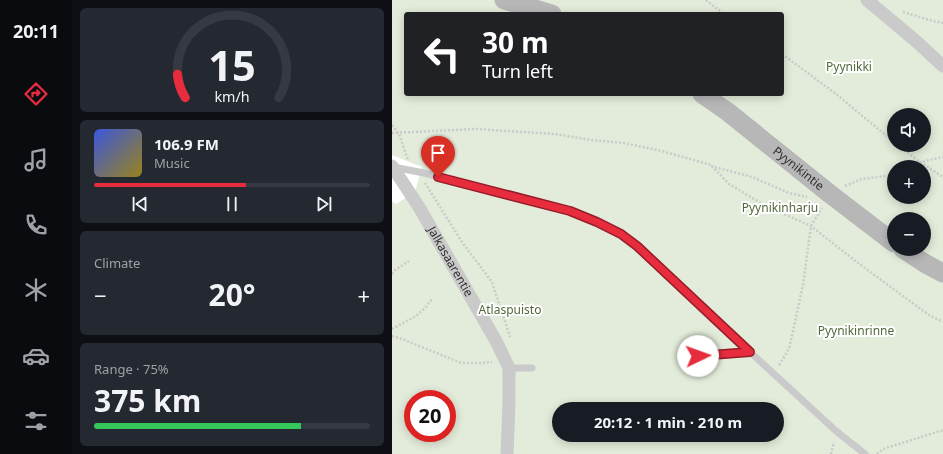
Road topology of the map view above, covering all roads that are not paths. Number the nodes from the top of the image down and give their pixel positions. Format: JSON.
{"nodes":[{"id":1,"x":504,"y":0,"type":"edge"},
{"id":2,"x":867,"y":0,"type":"edge"},
{"id":3,"x":545,"y":12,"type":"edge"},
{"id":4,"x":943,"y":66,"type":"edge"},
{"id":5,"x":705,"y":96,"type":"edge"},
{"id":6,"x":392,"y":166,"type":"edge"},
{"id":7,"x":887,"y":238,"type":"edge"},
{"id":8,"x":914,"y":256,"type":"edge"},
{"id":9,"x":943,"y":273,"type":"edge"},
{"id":10,"x":750,"y":352,"type":"junction"},
{"id":11,"x":698,"y":356,"type":"dead end"},
{"id":12,"x":507,"y":364,"type":"junction"},
{"id":13,"x":532,"y":368,"type":"dead end"},
{"id":14,"x":507,"y":454,"type":"edge"},
{"id":15,"x":865,"y":454,"type":"edge"}],
"edges":[{"from":1,"to":3,"type":"street"},
{"from":2,"to":4,"type":"street"},
{"from":5,"to":7,"type":"street","name":"Pyynikintie"},
{"from":6,"to":10,"type":"lane"},
{"from":6,"to":12,"type":"street","name":"Jalkasaarentie"},
{"from":8,"to":9,"type":"street"},
{"from":10,"to":11,"type":"lane"},
{"from":10,"to":15,"type":"lane"},
{"from":12,"to":13,"type":"lane"},
{"from":12,"to":14,"type":"street","name":"Jalkasaarentie"}]}
